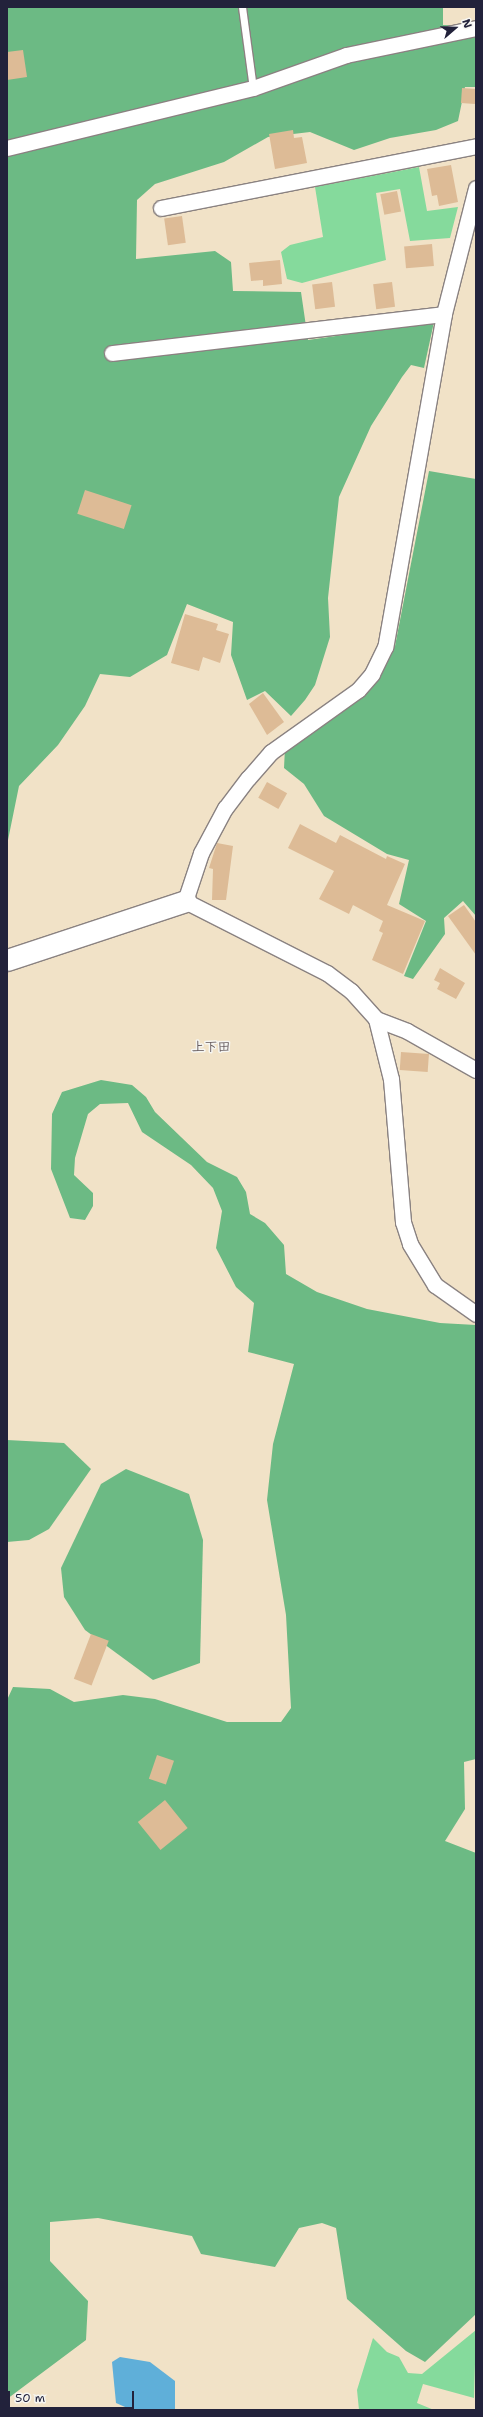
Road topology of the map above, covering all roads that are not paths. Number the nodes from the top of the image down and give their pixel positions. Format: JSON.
{"nodes":[{"id":1,"x":242,"y":7,"type":"edge"},
{"id":2,"x":476,"y":28,"type":"edge"},
{"id":3,"x":253,"y":88,"type":"junction"},
{"id":4,"x":476,"y":146,"type":"edge"},
{"id":5,"x":7,"y":148,"type":"edge"},
{"id":6,"x":476,"y":188,"type":"edge"},
{"id":7,"x":161,"y":208,"type":"dead end"},
{"id":8,"x":444,"y":314,"type":"junction"},
{"id":9,"x":112,"y":353,"type":"dead end"},
{"id":10,"x":185,"y":901,"type":"junction"},
{"id":11,"x":7,"y":960,"type":"edge"},
{"id":12,"x":376,"y":1019,"type":"junction"},
{"id":13,"x":476,"y":1070,"type":"edge"},
{"id":14,"x":476,"y":1314,"type":"edge"}],
"edges":[{"from":1,"to":3,"type":"lane"},
{"from":2,"to":3,"type":"street"},
{"from":3,"to":5,"type":"street"},
{"from":4,"to":7,"type":"street"},
{"from":6,"to":8,"type":"street"},
{"from":8,"to":9,"type":"street"},
{"from":8,"to":10,"type":"street"},
{"from":10,"to":11,"type":"street"},
{"from":10,"to":12,"type":"street"},
{"from":12,"to":13,"type":"street"},
{"from":12,"to":14,"type":"street"}]}
